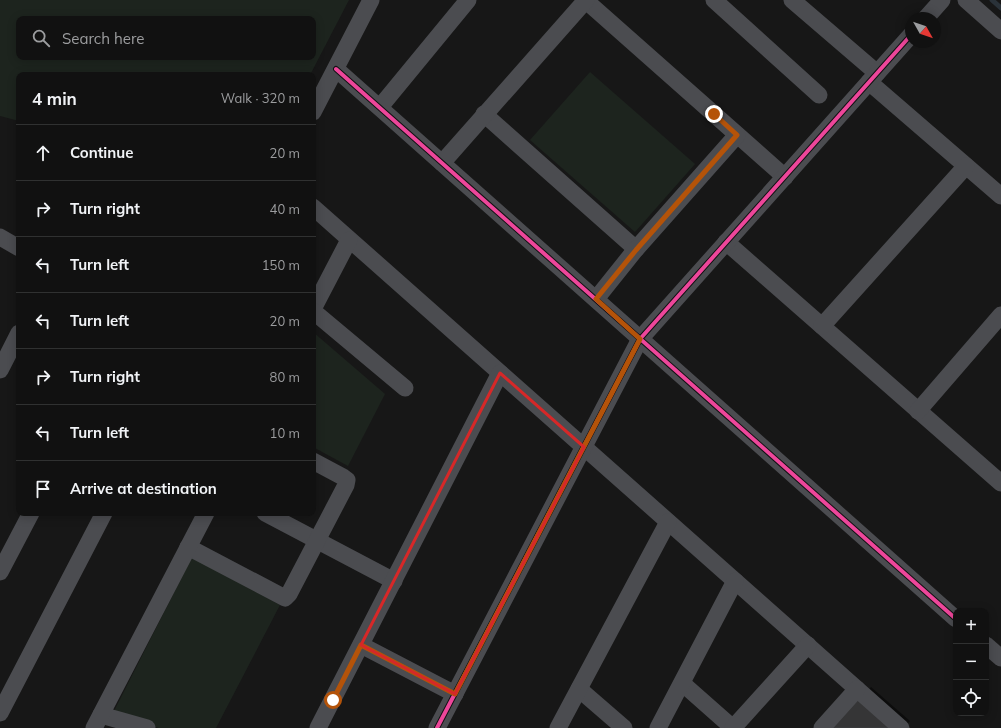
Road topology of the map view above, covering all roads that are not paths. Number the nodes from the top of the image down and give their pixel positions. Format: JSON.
{"nodes":[{"id":1,"x":372,"y":0,"type":"edge"},
{"id":2,"x":468,"y":0,"type":"edge"},
{"id":3,"x":585,"y":0,"type":"edge"},
{"id":4,"x":714,"y":0,"type":"edge"},
{"id":5,"x":792,"y":0,"type":"edge"},
{"id":6,"x":942,"y":0,"type":"edge"},
{"id":7,"x":966,"y":0,"type":"edge"},
{"id":8,"x":931,"y":12,"type":"edge"},
{"id":9,"x":1001,"y":31,"type":"edge"},
{"id":10,"x":905,"y":42,"type":"edge"},
{"id":11,"x":336,"y":68,"type":"junction"},
{"id":12,"x":873,"y":78,"type":"junction"},
{"id":13,"x":819,"y":95,"type":"dead end"},
{"id":14,"x":316,"y":106,"type":"edge"},
{"id":15,"x":380,"y":107,"type":"junction"},
{"id":16,"x":484,"y":114,"type":"junction"},
{"id":17,"x":737,"y":135,"type":"junction"},
{"id":18,"x":442,"y":163,"type":"junction"},
{"id":19,"x":966,"y":166,"type":"junction"},
{"id":20,"x":785,"y":177,"type":"junction"},
{"id":21,"x":1001,"y":196,"type":"edge"},
{"id":22,"x":316,"y":210,"type":"edge"},
{"id":23,"x":0,"y":237,"type":"edge"},
{"id":24,"x":349,"y":240,"type":"junction"},
{"id":25,"x":726,"y":242,"type":"junction"},
{"id":26,"x":16,"y":246,"type":"edge"},
{"id":27,"x":636,"y":250,"type":"junction"},
{"id":28,"x":596,"y":299,"type":"junction"},
{"id":29,"x":316,"y":304,"type":"edge"},
{"id":30,"x":316,"y":313,"type":"edge"},
{"id":31,"x":1001,"y":316,"type":"edge"},
{"id":32,"x":822,"y":326,"type":"junction"},
{"id":33,"x":16,"y":339,"type":"edge"},
{"id":34,"x":640,"y":339,"type":"junction"},
{"id":35,"x":0,"y":370,"type":"edge"},
{"id":36,"x":500,"y":373,"type":"junction"},
{"id":37,"x":405,"y":388,"type":"dead end"},
{"id":38,"x":918,"y":410,"type":"junction"},
{"id":39,"x":584,"y":447,"type":"junction"},
{"id":40,"x":316,"y":463,"type":"edge"},
{"id":41,"x":1001,"y":483,"type":"edge"},
{"id":42,"x":29,"y":516,"type":"edge"},
{"id":43,"x":102,"y":516,"type":"edge"},
{"id":44,"x":204,"y":516,"type":"edge"},
{"id":45,"x":271,"y":516,"type":"edge"},
{"id":46,"x":668,"y":522,"type":"junction"},
{"id":47,"x":316,"y":540,"type":"junction"},
{"id":48,"x":188,"y":547,"type":"junction"},
{"id":49,"x":0,"y":572,"type":"edge"},
{"id":50,"x":394,"y":581,"type":"junction"},
{"id":51,"x":735,"y":581,"type":"junction"},
{"id":52,"x":953,"y":615,"type":"edge"},
{"id":53,"x":361,"y":645,"type":"junction"},
{"id":54,"x":808,"y":645,"type":"junction"},
{"id":55,"x":989,"y":648,"type":"edge"},
{"id":56,"x":1001,"y":658,"type":"edge"},
{"id":57,"x":682,"y":683,"type":"junction"},
{"id":58,"x":579,"y":689,"type":"junction"},
{"id":59,"x":857,"y":689,"type":"junction"},
{"id":60,"x":455,"y":694,"type":"junction"},
{"id":61,"x":0,"y":713,"type":"edge"},
{"id":62,"x":97,"y":722,"type":"edge"},
{"id":63,"x":147,"y":728,"type":"edge"},
{"id":64,"x":318,"y":728,"type":"edge"},
{"id":65,"x":438,"y":728,"type":"edge"},
{"id":66,"x":558,"y":728,"type":"edge"},
{"id":67,"x":624,"y":728,"type":"edge"},
{"id":68,"x":658,"y":728,"type":"edge"},
{"id":69,"x":733,"y":728,"type":"edge"},
{"id":70,"x":822,"y":728,"type":"edge"},
{"id":71,"x":901,"y":728,"type":"edge"}],
"edges":[{"from":1,"to":11,"type":"street"},
{"from":2,"to":15,"type":"street"},
{"from":3,"to":16,"type":"street"},
{"from":3,"to":17,"type":"street"},
{"from":4,"to":13,"type":"street"},
{"from":5,"to":12,"type":"street"},
{"from":6,"to":8,"type":"street"},
{"from":7,"to":9,"type":"street"},
{"from":10,"to":12,"type":"street"},
{"from":11,"to":14,"type":"street"},
{"from":11,"to":15,"type":"street"},
{"from":12,"to":19,"type":"street"},
{"from":12,"to":20,"type":"street"},
{"from":15,"to":18,"type":"street"},
{"from":16,"to":18,"type":"street"},
{"from":16,"to":27,"type":"street"},
{"from":17,"to":20,"type":"street"},
{"from":17,"to":27,"type":"street"},
{"from":18,"to":28,"type":"street"},
{"from":19,"to":21,"type":"street"},
{"from":19,"to":32,"type":"street"},
{"from":20,"to":25,"type":"street"},
{"from":22,"to":24,"type":"street"},
{"from":23,"to":26,"type":"street"},
{"from":24,"to":29,"type":"street"},
{"from":24,"to":36,"type":"street"},
{"from":25,"to":32,"type":"street"},
{"from":25,"to":34,"type":"street"},
{"from":27,"to":28,"type":"street"},
{"from":28,"to":34,"type":"street"},
{"from":30,"to":37,"type":"street"},
{"from":31,"to":38,"type":"street"},
{"from":32,"to":38,"type":"street"},
{"from":33,"to":35,"type":"street"},
{"from":34,"to":39,"type":"street"},
{"from":34,"to":52,"type":"street"},
{"from":36,"to":39,"type":"street"},
{"from":36,"to":50,"type":"street"},
{"from":38,"to":41,"type":"street"},
{"from":39,"to":46,"type":"street"},
{"from":39,"to":60,"type":"street"},
{"from":40,"to":47,"type":"street"},
{"from":42,"to":49,"type":"street"},
{"from":43,"to":61,"type":"street"},
{"from":44,"to":48,"type":"street"},
{"from":45,"to":47,"type":"street"},
{"from":46,"to":51,"type":"street"},
{"from":46,"to":58,"type":"street"},
{"from":47,"to":48,"type":"street"},
{"from":47,"to":50,"type":"street"},
{"from":48,"to":62,"type":"street"},
{"from":50,"to":53,"type":"street"},
{"from":51,"to":54,"type":"street"},
{"from":51,"to":57,"type":"street"},
{"from":53,"to":60,"type":"street"},
{"from":53,"to":64,"type":"street"},
{"from":54,"to":59,"type":"street"},
{"from":54,"to":69,"type":"street"},
{"from":55,"to":56,"type":"street"},
{"from":57,"to":68,"type":"street"},
{"from":57,"to":69,"type":"street"},
{"from":58,"to":66,"type":"street"},
{"from":58,"to":67,"type":"street"},
{"from":59,"to":70,"type":"street"},
{"from":59,"to":71,"type":"street"},
{"from":60,"to":65,"type":"street"},
{"from":62,"to":63,"type":"street"}]}
